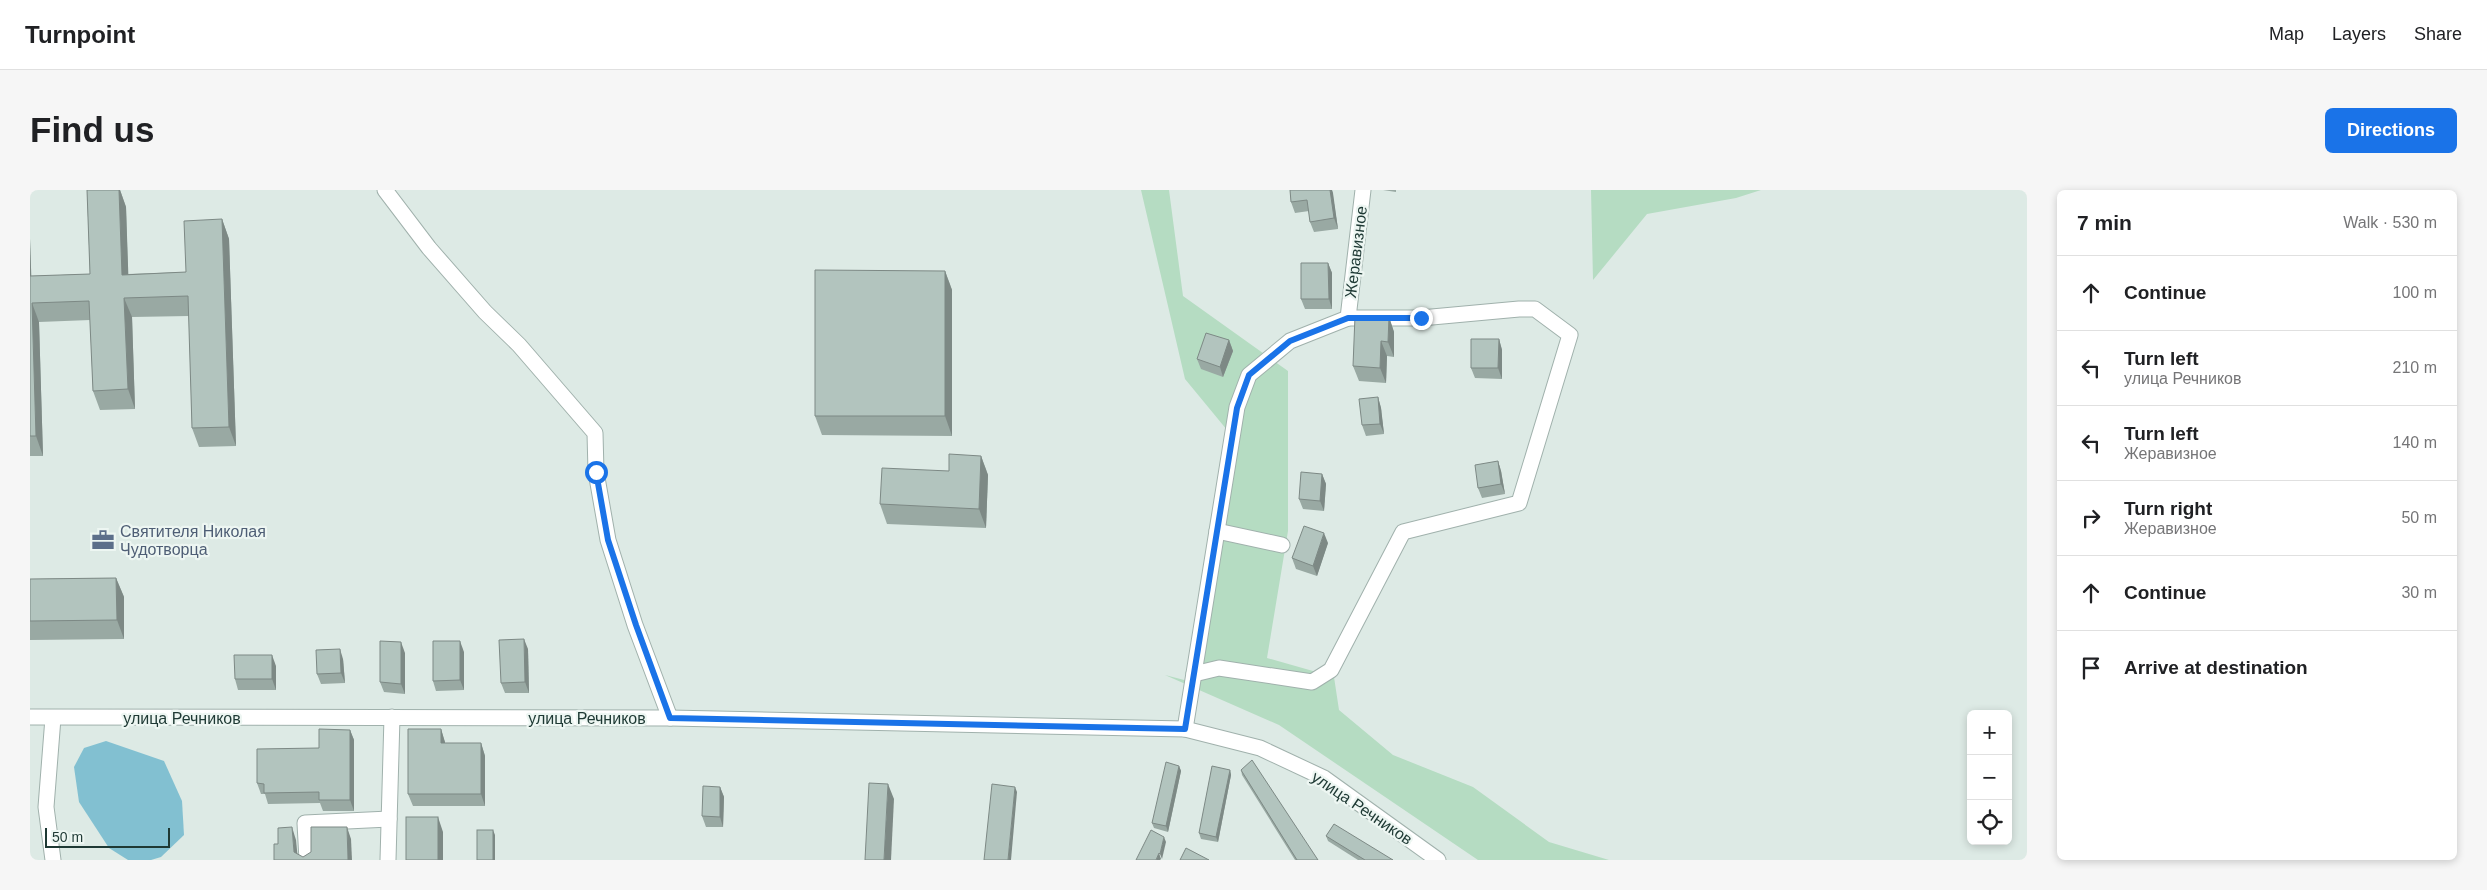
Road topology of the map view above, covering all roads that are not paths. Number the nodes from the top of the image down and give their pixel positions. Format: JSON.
{"nodes":[{"id":1,"x":385,"y":190,"type":"edge"},
{"id":2,"x":1363,"y":190,"type":"edge"},
{"id":3,"x":1348,"y":318,"type":"junction"},
{"id":4,"x":1217,"y":531,"type":"junction"},
{"id":5,"x":1282,"y":545,"type":"dead end"},
{"id":6,"x":1194,"y":674,"type":"junction"},
{"id":7,"x":392,"y":717,"type":"junction"},
{"id":8,"x":30,"y":718,"type":"edge"},
{"id":9,"x":53,"y":718,"type":"junction"},
{"id":10,"x":670,"y":718,"type":"junction"},
{"id":11,"x":1185,"y":729,"type":"junction"},
{"id":12,"x":390,"y":820,"type":"junction"},
{"id":13,"x":53,"y":860,"type":"edge"},
{"id":14,"x":308,"y":860,"type":"edge"},
{"id":15,"x":388,"y":860,"type":"edge"},
{"id":16,"x":1438,"y":860,"type":"edge"}],
"edges":[{"from":1,"to":10,"type":"street"},
{"from":2,"to":3,"type":"street","name":"Жеравизное"},
{"from":3,"to":4,"type":"street","name":"Жеравизное"},
{"from":3,"to":6,"type":"street"},
{"from":4,"to":5,"type":"street"},
{"from":4,"to":6,"type":"street","name":"Жеравизное"},
{"from":6,"to":11,"type":"street","name":"Жеравизное"},
{"from":7,"to":9,"type":"street","name":"улица Речников"},
{"from":7,"to":10,"type":"street","name":"улица Речников"},
{"from":7,"to":12,"type":"street"},
{"from":8,"to":9,"type":"street","name":"улица Речников"},
{"from":9,"to":13,"type":"street"},
{"from":10,"to":11,"type":"street","name":"улица Речников"},
{"from":11,"to":16,"type":"street","name":"улица Речников"},
{"from":12,"to":14,"type":"street"},
{"from":12,"to":15,"type":"street"}]}
